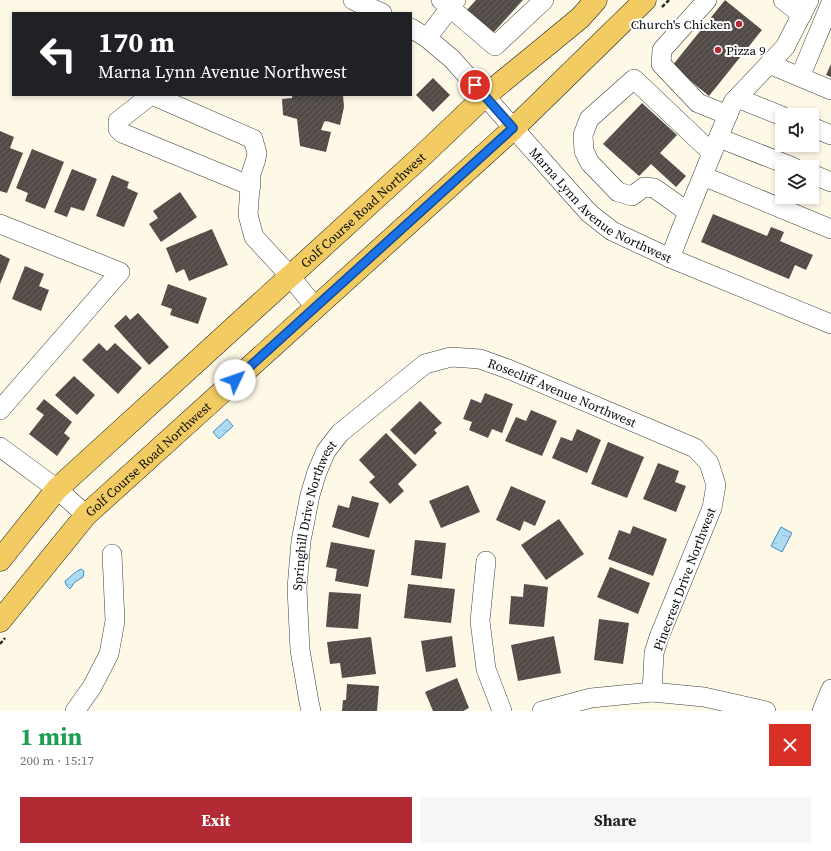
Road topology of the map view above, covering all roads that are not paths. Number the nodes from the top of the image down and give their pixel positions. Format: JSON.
{"nodes":[{"id":1,"x":544,"y":0,"type":"edge"},
{"id":2,"x":644,"y":0,"type":"edge"},
{"id":3,"x":706,"y":0,"type":"edge"},
{"id":4,"x":783,"y":0,"type":"edge"},
{"id":5,"x":594,"y":1,"type":"edge"},
{"id":6,"x":449,"y":3,"type":"edge"},
{"id":7,"x":831,"y":3,"type":"edge"},
{"id":8,"x":806,"y":7,"type":"edge"},
{"id":9,"x":412,"y":29,"type":"edge"},
{"id":10,"x":427,"y":38,"type":"junction"},
{"id":11,"x":769,"y":64,"type":"junction"},
{"id":12,"x":800,"y":77,"type":"junction"},
{"id":13,"x":831,"y":90,"type":"edge"},
{"id":14,"x":151,"y":96,"type":"edge"},
{"id":15,"x":154,"y":96,"type":"edge"},
{"id":16,"x":485,"y":96,"type":"junction"},
{"id":17,"x":737,"y":98,"type":"junction"},
{"id":18,"x":775,"y":113,"type":"edge"},
{"id":19,"x":728,"y":115,"type":"junction"},
{"id":20,"x":513,"y":128,"type":"junction"},
{"id":21,"x":819,"y":131,"type":"edge"},
{"id":22,"x":831,"y":135,"type":"edge"},
{"id":23,"x":716,"y":145,"type":"junction"},
{"id":24,"x":775,"y":162,"type":"edge"},
{"id":25,"x":703,"y":176,"type":"junction"},
{"id":26,"x":819,"y":177,"type":"edge"},
{"id":27,"x":831,"y":182,"type":"edge"},
{"id":28,"x":251,"y":186,"type":"junction"},
{"id":29,"x":688,"y":212,"type":"junction"},
{"id":30,"x":0,"y":224,"type":"edge"},
{"id":31,"x":831,"y":229,"type":"edge"},
{"id":32,"x":670,"y":258,"type":"junction"},
{"id":33,"x":290,"y":276,"type":"junction"},
{"id":34,"x":315,"y":307,"type":"junction"},
{"id":35,"x":831,"y":324,"type":"edge"},
{"id":36,"x":425,"y":364,"type":"joint"},
{"id":37,"x":0,"y":410,"type":"edge"},
{"id":38,"x":0,"y":446,"type":"edge"},
{"id":39,"x":696,"y":448,"type":"joint"},
{"id":40,"x":57,"y":489,"type":"junction"},
{"id":41,"x":86,"y":515,"type":"junction"},
{"id":42,"x":112,"y":554,"type":"dead end"},
{"id":43,"x":0,"y":560,"type":"edge"},
{"id":44,"x":486,"y":561,"type":"dead end"},
{"id":45,"x":0,"y":621,"type":"edge"},
{"id":46,"x":831,"y":688,"type":"edge"},
{"id":47,"x":652,"y":692,"type":"junction"},
{"id":48,"x":75,"y":711,"type":"edge"},
{"id":49,"x":311,"y":711,"type":"edge"},
{"id":50,"x":502,"y":711,"type":"edge"},
{"id":51,"x":542,"y":711,"type":"edge"},
{"id":52,"x":766,"y":711,"type":"edge"},
{"id":53,"x":822,"y":711,"type":"edge"}],
"edges":[{"from":1,"to":6,"type":"street"},
{"from":2,"to":20,"type":"main road","name":"Golf Course Road Northwest"},
{"from":3,"to":19,"type":"street"},
{"from":4,"to":8,"type":"street"},
{"from":5,"to":16,"type":"main road","name":"Golf Course Road Northwest"},
{"from":6,"to":10,"type":"street"},
{"from":7,"to":12,"type":"street"},
{"from":8,"to":11,"type":"street"},
{"from":9,"to":10,"type":"street","name":"Marna Lynn Avenue Northwest"},
{"from":10,"to":16,"type":"street","name":"Marna Lynn Avenue Northwest"},
{"from":11,"to":12,"type":"street"},
{"from":11,"to":17,"type":"street"},
{"from":12,"to":13,"type":"street"},
{"from":14,"to":28,"type":"street"},
{"from":15,"to":28,"type":"street"},
{"from":16,"to":20,"type":"street","name":"Marna Lynn Avenue Northwest"},
{"from":16,"to":33,"type":"main road","name":"Golf Course Road Northwest"},
{"from":17,"to":18,"type":"street"},
{"from":17,"to":19,"type":"street"},
{"from":19,"to":23,"type":"street"},
{"from":20,"to":32,"type":"street","name":"Marna Lynn Avenue Northwest"},
{"from":20,"to":34,"type":"main road","name":"Golf Course Road Northwest"},
{"from":21,"to":22,"type":"street"},
{"from":23,"to":24,"type":"street"},
{"from":23,"to":25,"type":"street"},
{"from":23,"to":29,"type":"street"},
{"from":25,"to":29,"type":"street"},
{"from":25,"to":31,"type":"street"},
{"from":26,"to":27,"type":"street"},
{"from":28,"to":33,"type":"street"},
{"from":29,"to":32,"type":"street"},
{"from":30,"to":37,"type":"street"},
{"from":32,"to":35,"type":"street","name":"Marna Lynn Avenue Northwest"},
{"from":33,"to":34,"type":"street"},
{"from":33,"to":40,"type":"main road","name":"Golf Course Road Northwest"},
{"from":34,"to":41,"type":"main road","name":"Golf Course Road Northwest"},
{"from":36,"to":39,"type":"street","name":"Rosecliff Avenue Northwest"},
{"from":36,"to":49,"type":"street","name":"Springhill Drive Northwest"},
{"from":38,"to":40,"type":"street"},
{"from":39,"to":47,"type":"street","name":"Pinecrest Drive Northwest"},
{"from":40,"to":41,"type":"street"},
{"from":40,"to":43,"type":"main road","name":"Golf Course Road Northwest"},
{"from":41,"to":45,"type":"main road","name":"Golf Course Road Northwest"},
{"from":42,"to":48,"type":"street"},
{"from":44,"to":50,"type":"street"},
{"from":46,"to":53,"type":"street"},
{"from":47,"to":51,"type":"street"},
{"from":47,"to":52,"type":"street"}]}
